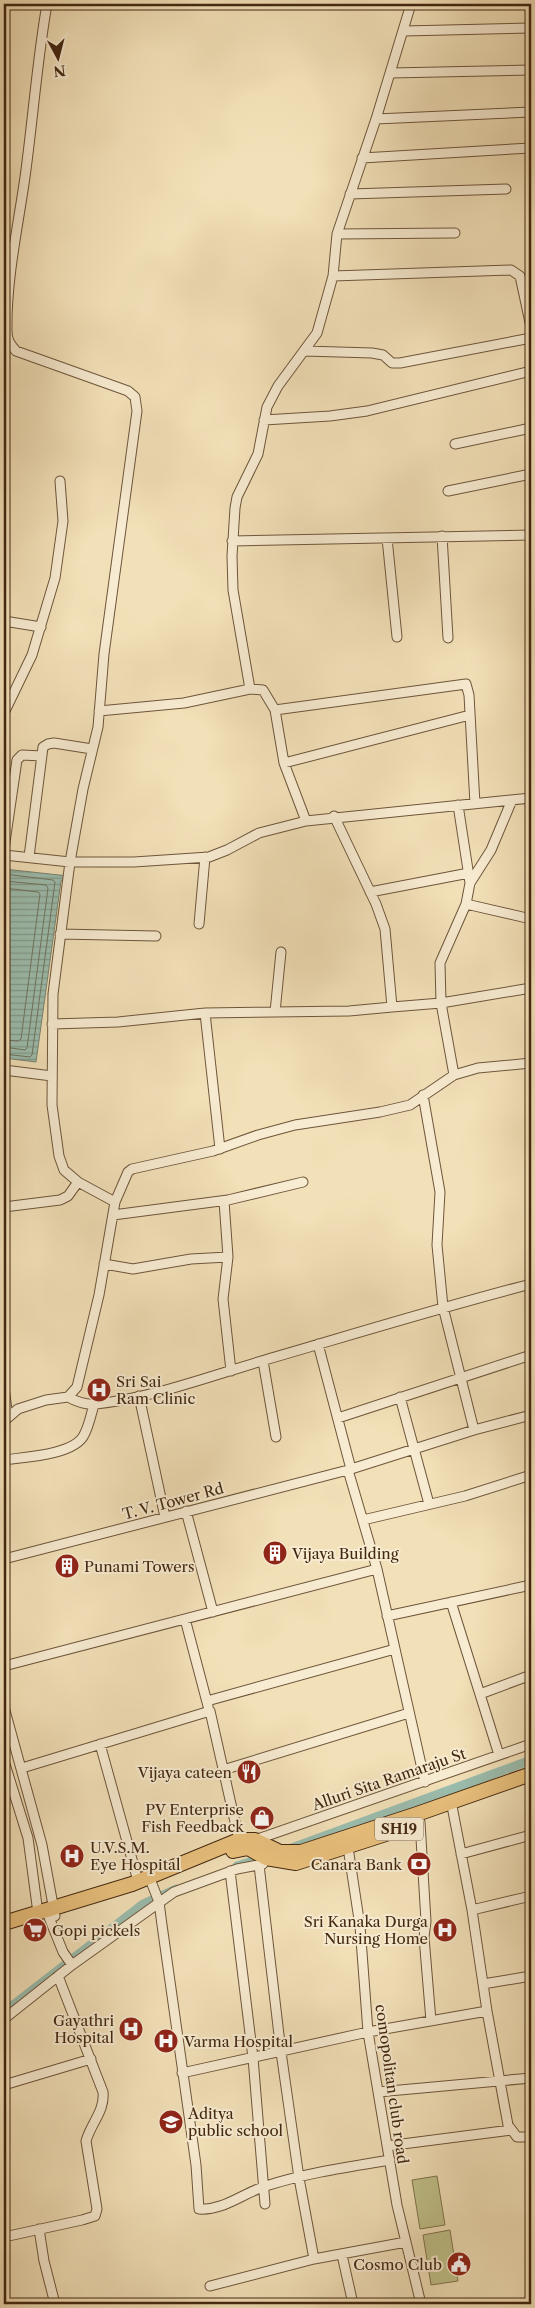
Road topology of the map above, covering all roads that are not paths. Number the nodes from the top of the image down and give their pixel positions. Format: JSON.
{"nodes":[{"id":1,"x":47,"y":4,"type":"edge"},
{"id":2,"x":411,"y":4,"type":"edge"},
{"id":3,"x":531,"y":28,"type":"edge"},
{"id":4,"x":404,"y":30,"type":"junction"},
{"id":5,"x":531,"y":70,"type":"edge"},
{"id":6,"x":391,"y":73,"type":"junction"},
{"id":7,"x":531,"y":112,"type":"edge"},
{"id":8,"x":376,"y":119,"type":"junction"},
{"id":9,"x":531,"y":148,"type":"edge"},
{"id":10,"x":362,"y":158,"type":"junction"},
{"id":11,"x":506,"y":190,"type":"dead end"},
{"id":12,"x":350,"y":194,"type":"junction"},
{"id":13,"x":455,"y":233,"type":"dead end"},
{"id":14,"x":337,"y":234,"type":"junction"},
{"id":15,"x":333,"y":276,"type":"junction"},
{"id":16,"x":531,"y":327,"type":"edge"},
{"id":17,"x":531,"y":338,"type":"edge"},
{"id":18,"x":305,"y":351,"type":"junction"},
{"id":19,"x":531,"y":371,"type":"edge"},
{"id":20,"x":264,"y":420,"type":"junction"},
{"id":21,"x":531,"y":428,"type":"edge"},
{"id":22,"x":455,"y":444,"type":"dead end"},
{"id":23,"x":531,"y":474,"type":"edge"},
{"id":24,"x":60,"y":481,"type":"dead end"},
{"id":25,"x":448,"y":490,"type":"dead end"},
{"id":26,"x":531,"y":535,"type":"edge"},
{"id":27,"x":442,"y":536,"type":"junction"},
{"id":28,"x":387,"y":538,"type":"junction"},
{"id":29,"x":232,"y":541,"type":"junction"},
{"id":30,"x":4,"y":621,"type":"edge"},
{"id":31,"x":41,"y":627,"type":"junction"},
{"id":32,"x":397,"y":637,"type":"dead end"},
{"id":33,"x":448,"y":638,"type":"dead end"},
{"id":34,"x":250,"y":689,"type":"junction"},
{"id":35,"x":275,"y":710,"type":"junction"},
{"id":36,"x":99,"y":711,"type":"junction"},
{"id":37,"x":4,"y":713,"type":"edge"},
{"id":38,"x":470,"y":715,"type":"junction"},
{"id":39,"x":92,"y":749,"type":"junction"},
{"id":40,"x":42,"y":756,"type":"junction"},
{"id":41,"x":284,"y":763,"type":"junction"},
{"id":42,"x":531,"y":798,"type":"edge"},
{"id":43,"x":512,"y":800,"type":"junction"},
{"id":44,"x":475,"y":804,"type":"junction"},
{"id":45,"x":458,"y":805,"type":"junction"},
{"id":46,"x":334,"y":816,"type":"junction"},
{"id":47,"x":306,"y":821,"type":"junction"},
{"id":48,"x":4,"y":849,"type":"edge"},
{"id":49,"x":4,"y":855,"type":"edge"},
{"id":50,"x":29,"y":857,"type":"junction"},
{"id":51,"x":205,"y":857,"type":"junction"},
{"id":52,"x":70,"y":862,"type":"junction"},
{"id":53,"x":469,"y":873,"type":"junction"},
{"id":54,"x":470,"y":883,"type":"junction"},
{"id":55,"x":370,"y":892,"type":"junction"},
{"id":56,"x":466,"y":904,"type":"junction"},
{"id":57,"x":531,"y":919,"type":"edge"},
{"id":58,"x":200,"y":924,"type":"dead end"},
{"id":59,"x":60,"y":934,"type":"junction"},
{"id":60,"x":156,"y":936,"type":"dead end"},
{"id":61,"x":281,"y":952,"type":"dead end"},
{"id":62,"x":531,"y":988,"type":"edge"},
{"id":63,"x":442,"y":1003,"type":"junction"},
{"id":64,"x":392,"y":1007,"type":"junction"},
{"id":65,"x":275,"y":1012,"type":"junction"},
{"id":66,"x":206,"y":1013,"type":"junction"},
{"id":67,"x":52,"y":1024,"type":"junction"},
{"id":68,"x":531,"y":1063,"type":"edge"},
{"id":69,"x":4,"y":1070,"type":"edge"},
{"id":70,"x":454,"y":1075,"type":"junction"},
{"id":71,"x":52,"y":1076,"type":"junction"},
{"id":72,"x":423,"y":1095,"type":"junction"},
{"id":73,"x":220,"y":1149,"type":"junction"},
{"id":74,"x":78,"y":1182,"type":"junction"},
{"id":75,"x":303,"y":1182,"type":"dead end"},
{"id":76,"x":224,"y":1201,"type":"junction"},
{"id":77,"x":115,"y":1202,"type":"junction"},
{"id":78,"x":4,"y":1207,"type":"edge"},
{"id":79,"x":112,"y":1215,"type":"junction"},
{"id":80,"x":228,"y":1257,"type":"junction"},
{"id":81,"x":104,"y":1264,"type":"junction"},
{"id":82,"x":531,"y":1284,"type":"edge"},
{"id":83,"x":443,"y":1307,"type":"junction"},
{"id":84,"x":4,"y":1326,"type":"edge"},
{"id":85,"x":318,"y":1344,"type":"junction"},
{"id":86,"x":531,"y":1355,"type":"edge"},
{"id":87,"x":263,"y":1361,"type":"junction"},
{"id":88,"x":231,"y":1371,"type":"junction"},
{"id":89,"x":461,"y":1377,"type":"junction"},
{"id":90,"x":139,"y":1396,"type":"junction"},
{"id":91,"x":68,"y":1397,"type":"junction"},
{"id":92,"x":400,"y":1397,"type":"junction"},
{"id":93,"x":94,"y":1405,"type":"junction"},
{"id":94,"x":531,"y":1415,"type":"edge"},
{"id":95,"x":338,"y":1418,"type":"junction"},
{"id":96,"x":6,"y":1419,"type":"edge"},
{"id":97,"x":474,"y":1430,"type":"junction"},
{"id":98,"x":276,"y":1437,"type":"dead end"},
{"id":99,"x":416,"y":1448,"type":"junction"},
{"id":100,"x":4,"y":1460,"type":"edge"},
{"id":101,"x":350,"y":1469,"type":"junction"},
{"id":102,"x":531,"y":1475,"type":"edge"},
{"id":103,"x":429,"y":1504,"type":"junction"},
{"id":104,"x":186,"y":1512,"type":"junction"},
{"id":105,"x":165,"y":1517,"type":"junction"},
{"id":106,"x":363,"y":1520,"type":"junction"},
{"id":107,"x":4,"y":1559,"type":"edge"},
{"id":108,"x":377,"y":1569,"type":"junction"},
{"id":109,"x":531,"y":1584,"type":"edge"},
{"id":110,"x":451,"y":1602,"type":"junction"},
{"id":111,"x":213,"y":1612,"type":"junction"},
{"id":112,"x":387,"y":1616,"type":"junction"},
{"id":113,"x":185,"y":1619,"type":"junction"},
{"id":114,"x":395,"y":1649,"type":"junction"},
{"id":115,"x":4,"y":1666,"type":"edge"},
{"id":116,"x":531,"y":1675,"type":"edge"},
{"id":117,"x":480,"y":1694,"type":"junction"},
{"id":118,"x":207,"y":1701,"type":"junction"},
{"id":119,"x":4,"y":1707,"type":"edge"},
{"id":120,"x":210,"y":1711,"type":"junction"},
{"id":121,"x":409,"y":1713,"type":"junction"},
{"id":122,"x":100,"y":1744,"type":"junction"},
{"id":123,"x":531,"y":1744,"type":"edge"},
{"id":124,"x":500,"y":1756,"type":"junction"},
{"id":125,"x":4,"y":1761,"type":"edge"},
{"id":126,"x":22,"y":1768,"type":"junction"},
{"id":127,"x":223,"y":1770,"type":"junction"},
{"id":128,"x":6,"y":1773,"type":"edge"},
{"id":129,"x":531,"y":1774,"type":"edge"},
{"id":130,"x":425,"y":1782,"type":"junction"},
{"id":131,"x":531,"y":1783,"type":"edge"},
{"id":132,"x":452,"y":1806,"type":"junction"},
{"id":133,"x":420,"y":1822,"type":"junction"},
{"id":134,"x":531,"y":1835,"type":"edge"},
{"id":135,"x":347,"y":1842,"type":"junction"},
{"id":136,"x":250,"y":1844,"type":"junction"},
{"id":137,"x":460,"y":1854,"type":"junction"},
{"id":138,"x":278,"y":1859,"type":"junction"},
{"id":139,"x":230,"y":1871,"type":"junction"},
{"id":140,"x":148,"y":1884,"type":"junction"},
{"id":141,"x":531,"y":1896,"type":"edge"},
{"id":142,"x":158,"y":1900,"type":"junction"},
{"id":143,"x":472,"y":1910,"type":"junction"},
{"id":144,"x":48,"y":1913,"type":"junction"},
{"id":145,"x":4,"y":1923,"type":"edge"},
{"id":146,"x":4,"y":1932,"type":"edge"},
{"id":147,"x":72,"y":1965,"type":"junction"},
{"id":148,"x":58,"y":1976,"type":"junction"},
{"id":149,"x":531,"y":1976,"type":"edge"},
{"id":150,"x":483,"y":1984,"type":"junction"},
{"id":151,"x":487,"y":2011,"type":"junction"},
{"id":152,"x":4,"y":2019,"type":"edge"},
{"id":153,"x":431,"y":2021,"type":"junction"},
{"id":154,"x":368,"y":2032,"type":"junction"},
{"id":155,"x":281,"y":2052,"type":"junction"},
{"id":156,"x":253,"y":2058,"type":"junction"},
{"id":157,"x":92,"y":2059,"type":"junction"},
{"id":158,"x":182,"y":2073,"type":"junction"},
{"id":159,"x":531,"y":2078,"type":"edge"},
{"id":160,"x":501,"y":2081,"type":"junction"},
{"id":161,"x":4,"y":2084,"type":"edge"},
{"id":162,"x":378,"y":2092,"type":"junction"},
{"id":163,"x":511,"y":2130,"type":"junction"},
{"id":164,"x":531,"y":2137,"type":"edge"},
{"id":165,"x":387,"y":2146,"type":"junction"},
{"id":166,"x":390,"y":2160,"type":"junction"},
{"id":167,"x":299,"y":2178,"type":"junction"},
{"id":168,"x":264,"y":2186,"type":"junction"},
{"id":169,"x":265,"y":2204,"type":"dead end"},
{"id":170,"x":39,"y":2229,"type":"junction"},
{"id":171,"x":4,"y":2237,"type":"edge"},
{"id":172,"x":406,"y":2242,"type":"junction"},
{"id":173,"x":342,"y":2255,"type":"junction"},
{"id":174,"x":314,"y":2259,"type":"junction"},
{"id":175,"x":210,"y":2286,"type":"dead end"},
{"id":176,"x":55,"y":2304,"type":"edge"},
{"id":177,"x":353,"y":2304,"type":"edge"},
{"id":178,"x":421,"y":2304,"type":"edge"}],
"edges":[{"from":1,"to":36,"type":"street"},
{"from":2,"to":4,"type":"street"},
{"from":3,"to":4,"type":"street"},
{"from":4,"to":6,"type":"street"},
{"from":5,"to":6,"type":"street"},
{"from":6,"to":8,"type":"street"},
{"from":7,"to":8,"type":"street"},
{"from":8,"to":10,"type":"street"},
{"from":9,"to":10,"type":"street"},
{"from":10,"to":12,"type":"street"},
{"from":11,"to":12,"type":"street"},
{"from":12,"to":14,"type":"street"},
{"from":13,"to":14,"type":"street"},
{"from":14,"to":15,"type":"street"},
{"from":15,"to":16,"type":"street"},
{"from":15,"to":18,"type":"street"},
{"from":17,"to":18,"type":"street"},
{"from":18,"to":20,"type":"street"},
{"from":19,"to":20,"type":"street"},
{"from":20,"to":29,"type":"street"},
{"from":21,"to":22,"type":"street"},
{"from":23,"to":25,"type":"street"},
{"from":24,"to":31,"type":"street"},
{"from":26,"to":27,"type":"street"},
{"from":27,"to":28,"type":"street"},
{"from":27,"to":33,"type":"street"},
{"from":28,"to":29,"type":"street"},
{"from":28,"to":32,"type":"street"},
{"from":29,"to":34,"type":"street"},
{"from":30,"to":31,"type":"street"},
{"from":31,"to":37,"type":"street"},
{"from":34,"to":35,"type":"street"},
{"from":34,"to":36,"type":"street"},
{"from":35,"to":38,"type":"street"},
{"from":35,"to":41,"type":"street"},
{"from":36,"to":39,"type":"street"},
{"from":38,"to":41,"type":"street"},
{"from":38,"to":44,"type":"street"},
{"from":39,"to":40,"type":"street"},
{"from":39,"to":52,"type":"street"},
{"from":40,"to":48,"type":"street"},
{"from":40,"to":50,"type":"street"},
{"from":41,"to":47,"type":"street"},
{"from":42,"to":43,"type":"street"},
{"from":43,"to":44,"type":"street"},
{"from":43,"to":54,"type":"street"},
{"from":44,"to":45,"type":"street"},
{"from":45,"to":46,"type":"street"},
{"from":45,"to":53,"type":"street"},
{"from":46,"to":47,"type":"street"},
{"from":46,"to":55,"type":"street"},
{"from":47,"to":51,"type":"street"},
{"from":49,"to":50,"type":"street"},
{"from":50,"to":52,"type":"street"},
{"from":51,"to":52,"type":"street"},
{"from":51,"to":58,"type":"street"},
{"from":52,"to":59,"type":"street"},
{"from":53,"to":54,"type":"street"},
{"from":53,"to":55,"type":"street"},
{"from":54,"to":56,"type":"street"},
{"from":55,"to":64,"type":"street"},
{"from":56,"to":57,"type":"street"},
{"from":56,"to":63,"type":"street"},
{"from":59,"to":60,"type":"street"},
{"from":59,"to":67,"type":"street"},
{"from":61,"to":65,"type":"street"},
{"from":62,"to":63,"type":"street"},
{"from":63,"to":64,"type":"street"},
{"from":63,"to":70,"type":"street"},
{"from":64,"to":65,"type":"street"},
{"from":65,"to":66,"type":"street"},
{"from":66,"to":67,"type":"street"},
{"from":66,"to":73,"type":"street"},
{"from":67,"to":71,"type":"street"},
{"from":68,"to":70,"type":"street"},
{"from":69,"to":71,"type":"street"},
{"from":70,"to":72,"type":"street"},
{"from":71,"to":74,"type":"street"},
{"from":72,"to":73,"type":"street"},
{"from":72,"to":83,"type":"street"},
{"from":73,"to":77,"type":"street"},
{"from":74,"to":77,"type":"street"},
{"from":74,"to":78,"type":"street"},
{"from":75,"to":76,"type":"street"},
{"from":76,"to":79,"type":"street"},
{"from":76,"to":80,"type":"street"},
{"from":77,"to":79,"type":"street"},
{"from":79,"to":81,"type":"street"},
{"from":80,"to":81,"type":"street"},
{"from":80,"to":88,"type":"street"},
{"from":81,"to":91,"type":"street"},
{"from":82,"to":83,"type":"street"},
{"from":83,"to":85,"type":"street"},
{"from":83,"to":89,"type":"street"},
{"from":84,"to":96,"type":"street"},
{"from":85,"to":87,"type":"street"},
{"from":85,"to":95,"type":"street"},
{"from":86,"to":89,"type":"street"},
{"from":87,"to":88,"type":"street"},
{"from":87,"to":98,"type":"street"},
{"from":88,"to":90,"type":"street"},
{"from":89,"to":92,"type":"street"},
{"from":89,"to":97,"type":"street"},
{"from":90,"to":93,"type":"street"},
{"from":90,"to":105,"type":"street"},
{"from":91,"to":93,"type":"street"},
{"from":91,"to":96,"type":"street"},
{"from":92,"to":95,"type":"street"},
{"from":92,"to":99,"type":"street"},
{"from":93,"to":100,"type":"street"},
{"from":94,"to":97,"type":"street","name":"T. V. Tower Rd"},
{"from":95,"to":101,"type":"street"},
{"from":97,"to":99,"type":"street","name":"T. V. Tower Rd"},
{"from":99,"to":101,"type":"street","name":"T. V. Tower Rd"},
{"from":99,"to":103,"type":"street"},
{"from":101,"to":104,"type":"street","name":"T. V. Tower Rd"},
{"from":101,"to":106,"type":"street"},
{"from":102,"to":103,"type":"street"},
{"from":103,"to":106,"type":"street"},
{"from":104,"to":105,"type":"street","name":"T. V. Tower Rd"},
{"from":104,"to":111,"type":"street"},
{"from":105,"to":107,"type":"street","name":"T. V. Tower Rd"},
{"from":106,"to":108,"type":"street"},
{"from":108,"to":111,"type":"street"},
{"from":108,"to":112,"type":"street"},
{"from":109,"to":110,"type":"street"},
{"from":110,"to":112,"type":"street"},
{"from":110,"to":117,"type":"street"},
{"from":111,"to":113,"type":"street"},
{"from":112,"to":114,"type":"street"},
{"from":113,"to":115,"type":"street"},
{"from":113,"to":118,"type":"street"},
{"from":114,"to":118,"type":"street"},
{"from":114,"to":121,"type":"street"},
{"from":116,"to":117,"type":"street"},
{"from":117,"to":124,"type":"street"},
{"from":118,"to":120,"type":"street"},
{"from":119,"to":126,"type":"street"},
{"from":120,"to":122,"type":"street"},
{"from":120,"to":127,"type":"street"},
{"from":121,"to":127,"type":"street"},
{"from":121,"to":130,"type":"street"},
{"from":122,"to":126,"type":"street"},
{"from":122,"to":140,"type":"street"},
{"from":123,"to":124,"type":"street","name":"Alluri Sita Ramaraju St"},
{"from":124,"to":130,"type":"street","name":"Alluri Sita Ramaraju St"},
{"from":125,"to":128,"type":"street"},
{"from":126,"to":144,"type":"street"},
{"from":127,"to":136,"type":"street"},
{"from":128,"to":144,"type":"street"},
{"from":129,"to":132,"type":"main road","number":"SH19"},
{"from":130,"to":136,"type":"street","name":"Alluri Sita Ramaraju St"},
{"from":131,"to":132,"type":"main road","number":"SH19"},
{"from":132,"to":133,"type":"main road","number":"SH19"},
{"from":132,"to":135,"type":"main road","number":"SH19"},
{"from":132,"to":137,"type":"street"},
{"from":133,"to":135,"type":"main road","number":"SH19"},
{"from":133,"to":153,"type":"street"},
{"from":134,"to":137,"type":"street"},
{"from":135,"to":138,"type":"main road","number":"SH19"},
{"from":135,"to":154,"type":"street","name":"comopolitan club road"},
{"from":136,"to":138,"type":"main road"},
{"from":136,"to":140,"type":"main road"},
{"from":137,"to":143,"type":"street"},
{"from":138,"to":139,"type":"street"},
{"from":138,"to":155,"type":"street"},
{"from":139,"to":142,"type":"street"},
{"from":139,"to":156,"type":"street"},
{"from":140,"to":142,"type":"street"},
{"from":140,"to":144,"type":"main road"},
{"from":141,"to":143,"type":"street"},
{"from":142,"to":147,"type":"street"},
{"from":142,"to":158,"type":"street"},
{"from":143,"to":150,"type":"street"},
{"from":144,"to":145,"type":"main road"},
{"from":144,"to":146,"type":"main road"},
{"from":144,"to":147,"type":"street"},
{"from":147,"to":148,"type":"street"},
{"from":148,"to":152,"type":"street"},
{"from":148,"to":157,"type":"street"},
{"from":149,"to":150,"type":"street"},
{"from":150,"to":151,"type":"street"},
{"from":151,"to":153,"type":"street"},
{"from":151,"to":160,"type":"street"},
{"from":153,"to":154,"type":"street"},
{"from":154,"to":155,"type":"street"},
{"from":154,"to":162,"type":"street","name":"comopolitan club road"},
{"from":155,"to":156,"type":"street"},
{"from":155,"to":167,"type":"street"},
{"from":156,"to":158,"type":"street"},
{"from":156,"to":168,"type":"street"},
{"from":157,"to":161,"type":"street"},
{"from":157,"to":170,"type":"street"},
{"from":158,"to":168,"type":"street"},
{"from":159,"to":160,"type":"street"},
{"from":160,"to":162,"type":"street"},
{"from":160,"to":163,"type":"street"},
{"from":162,"to":165,"type":"street","name":"comopolitan club road"},
{"from":163,"to":164,"type":"street"},
{"from":163,"to":165,"type":"street"},
{"from":165,"to":166,"type":"street","name":"comopolitan club road"},
{"from":166,"to":167,"type":"street"},
{"from":166,"to":172,"type":"street","name":"comopolitan club road"},
{"from":167,"to":168,"type":"street"},
{"from":167,"to":174,"type":"street"},
{"from":168,"to":169,"type":"street"},
{"from":170,"to":171,"type":"street"},
{"from":170,"to":176,"type":"street"},
{"from":172,"to":173,"type":"street"},
{"from":172,"to":178,"type":"street","name":"comopolitan club road"},
{"from":173,"to":174,"type":"street"},
{"from":173,"to":177,"type":"street"},
{"from":174,"to":175,"type":"street"}]}
